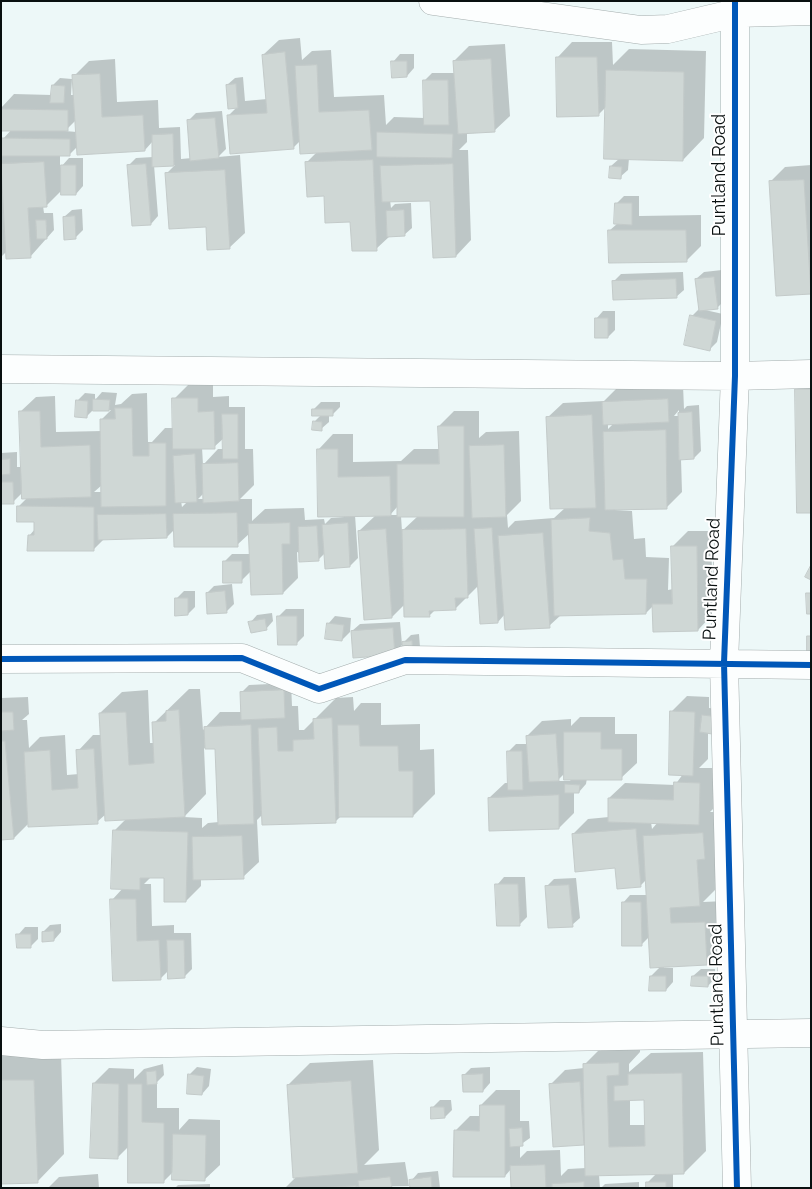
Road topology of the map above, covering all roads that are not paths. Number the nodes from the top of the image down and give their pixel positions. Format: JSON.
{"nodes":[{"id":1,"x":433,"y":1,"type":"edge"},
{"id":2,"x":735,"y":7,"type":"edge"},
{"id":3,"x":811,"y":11,"type":"edge"},
{"id":4,"x":1,"y":370,"type":"edge"},
{"id":5,"x":811,"y":374,"type":"edge"},
{"id":6,"x":735,"y":376,"type":"junction"},
{"id":7,"x":1,"y":659,"type":"edge"},
{"id":8,"x":724,"y":663,"type":"junction"},
{"id":9,"x":811,"y":665,"type":"edge"},
{"id":10,"x":811,"y":1032,"type":"edge"},
{"id":11,"x":733,"y":1035,"type":"junction"},
{"id":12,"x":1,"y":1041,"type":"edge"},
{"id":13,"x":737,"y":1188,"type":"edge"}],
"edges":[{"from":1,"to":2,"type":"street"},
{"from":2,"to":3,"type":"street"},
{"from":2,"to":6,"type":"street","name":"Puntland Road"},
{"from":4,"to":6,"type":"street"},
{"from":5,"to":6,"type":"street"},
{"from":6,"to":8,"type":"street","name":"Puntland Road"},
{"from":7,"to":8,"type":"street"},
{"from":8,"to":9,"type":"street"},
{"from":8,"to":11,"type":"street","name":"Puntland Road"},
{"from":10,"to":11,"type":"street"},
{"from":11,"to":12,"type":"street"},
{"from":11,"to":13,"type":"street","name":"Puntland Road"}]}
